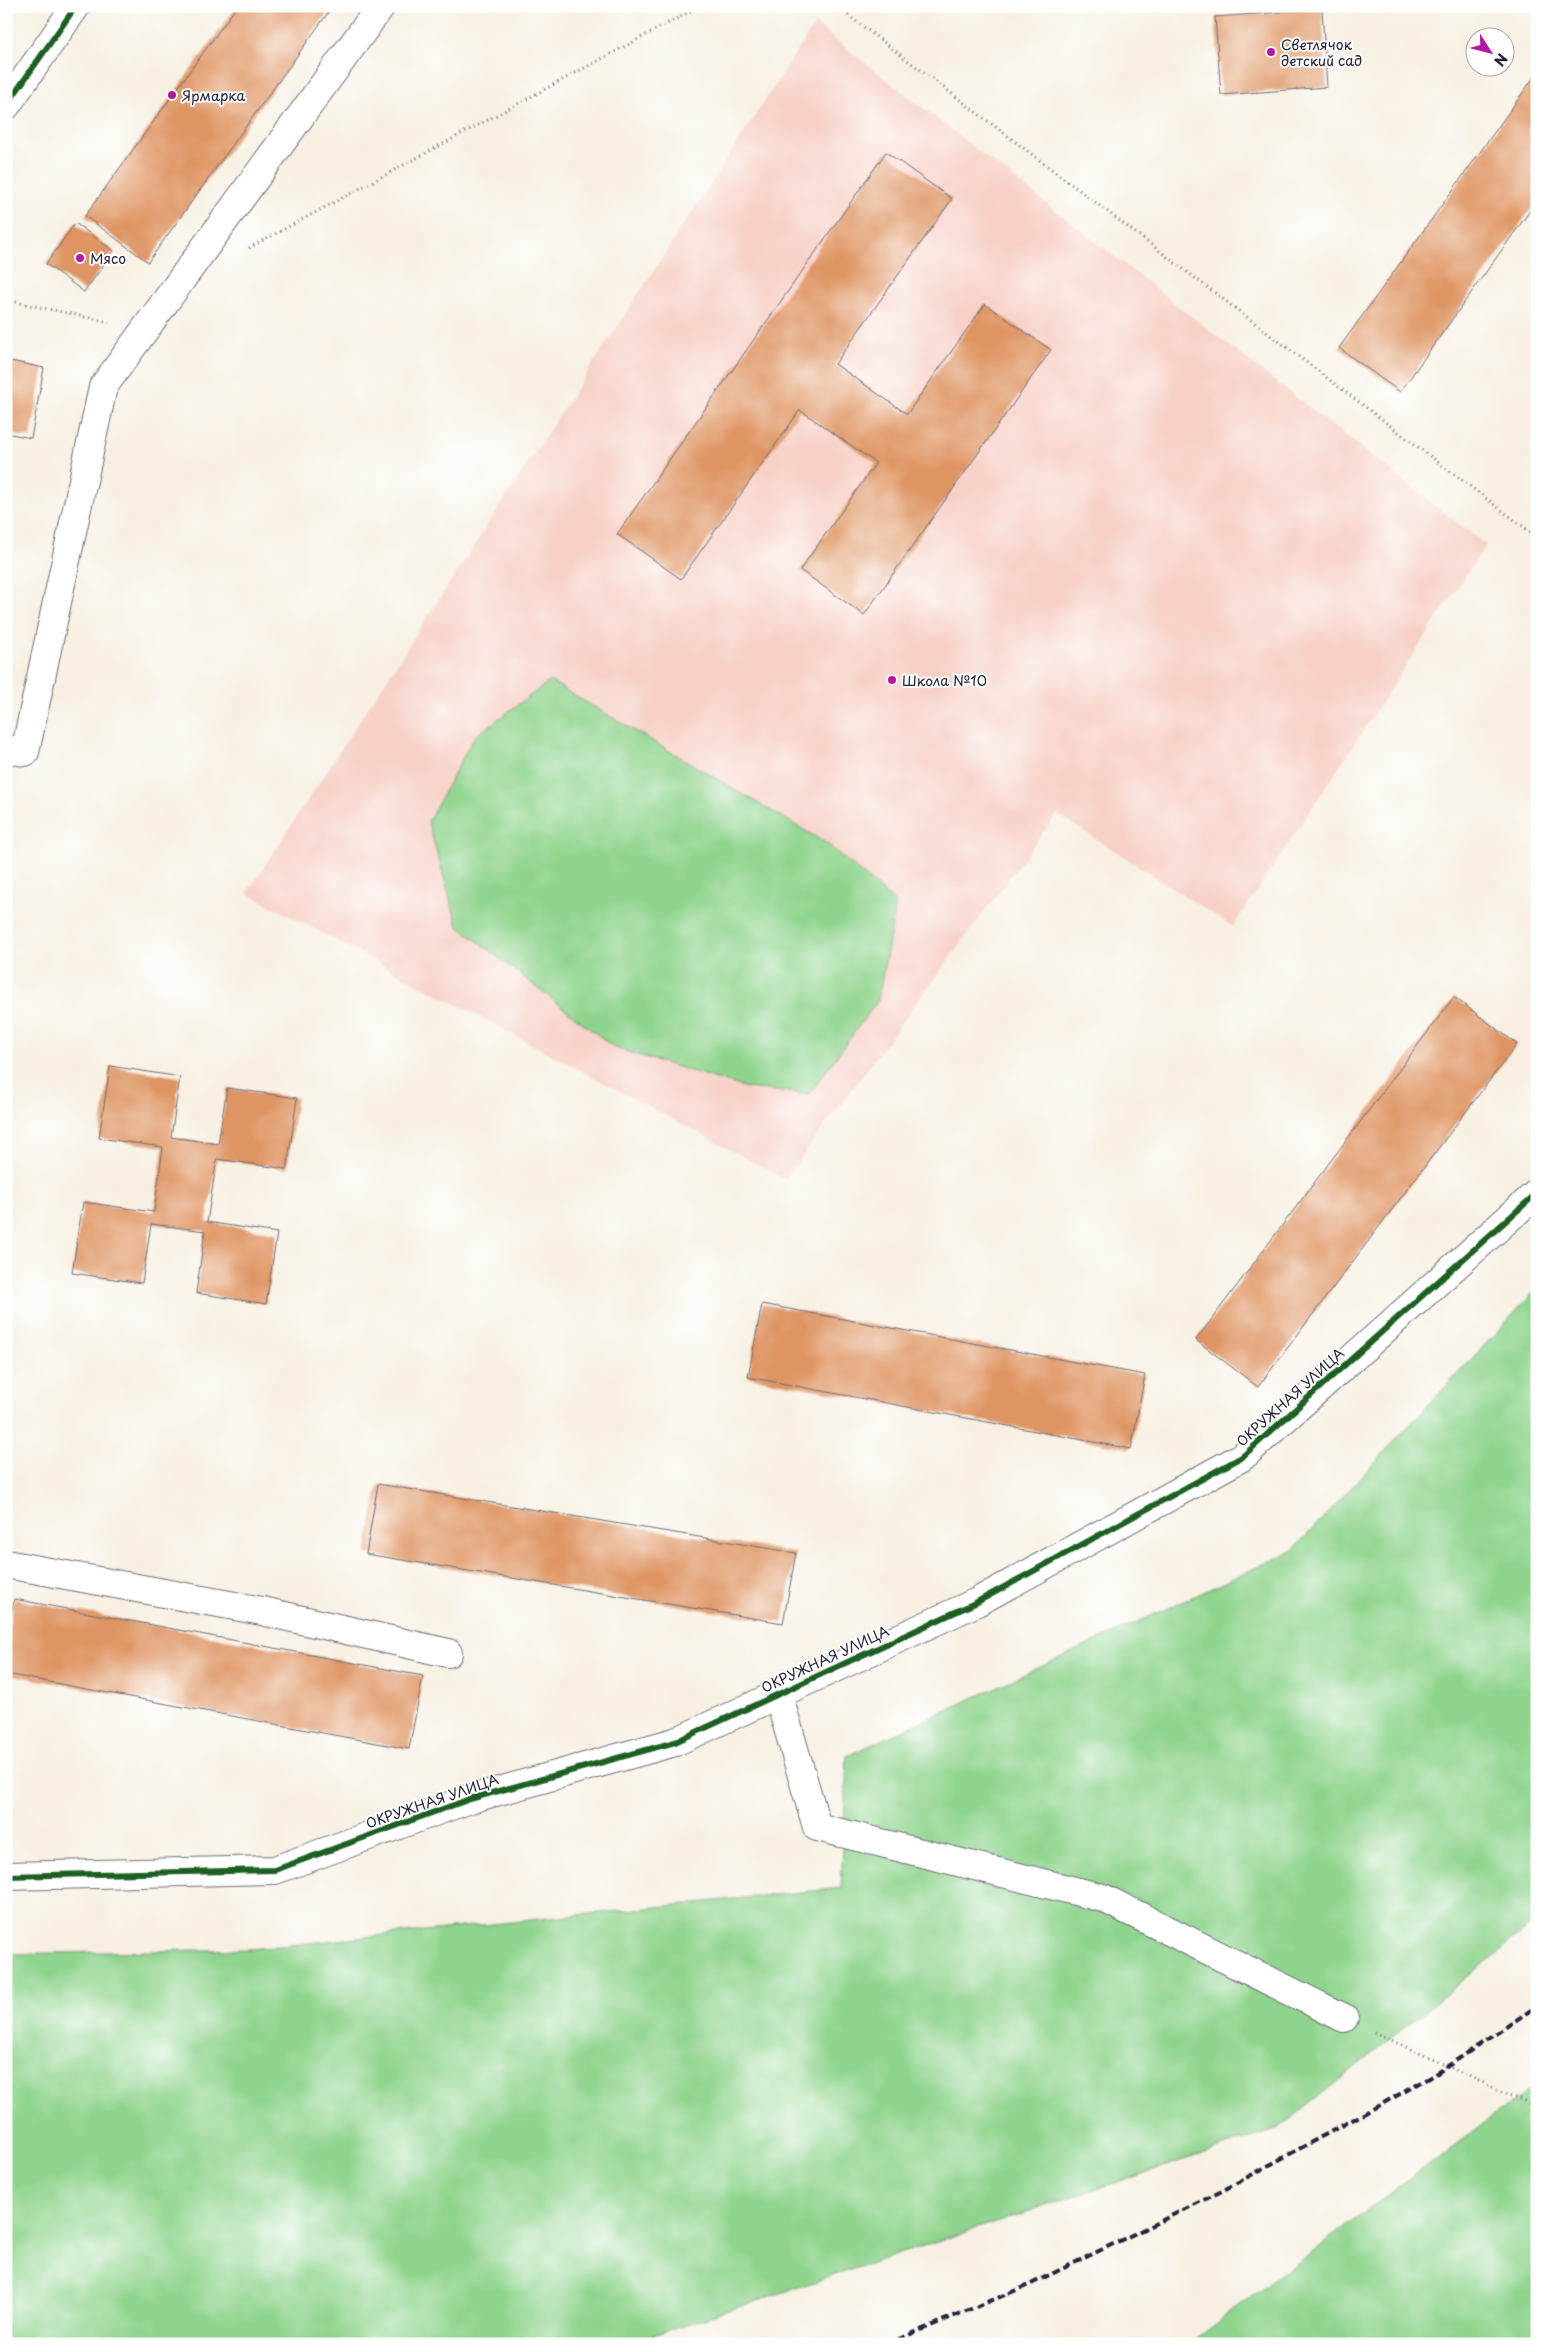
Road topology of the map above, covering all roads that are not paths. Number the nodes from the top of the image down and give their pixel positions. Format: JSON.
{"nodes":[{"id":1,"x":76,"y":6,"type":"edge"},
{"id":2,"x":381,"y":6,"type":"edge"},
{"id":3,"x":6,"y":106,"type":"edge"},
{"id":4,"x":6,"y":749,"type":"edge"},
{"id":5,"x":1537,"y":1193,"type":"edge"},
{"id":6,"x":6,"y":1564,"type":"edge"},
{"id":7,"x":448,"y":1653,"type":"dead end"},
{"id":8,"x":778,"y":1694,"type":"junction"},
{"id":9,"x":6,"y":1876,"type":"edge"},
{"id":10,"x":1344,"y":2018,"type":"road end"}],
"edges":[{"from":1,"to":3,"type":"street"},
{"from":2,"to":4,"type":"street"},
{"from":5,"to":8,"type":"street","name":"ОКРУЖНАЯ УЛИЦА"},
{"from":6,"to":7,"type":"street"},
{"from":8,"to":9,"type":"street","name":"ОКРУЖНАЯ УЛИЦА"},
{"from":8,"to":10,"type":"street"}]}
